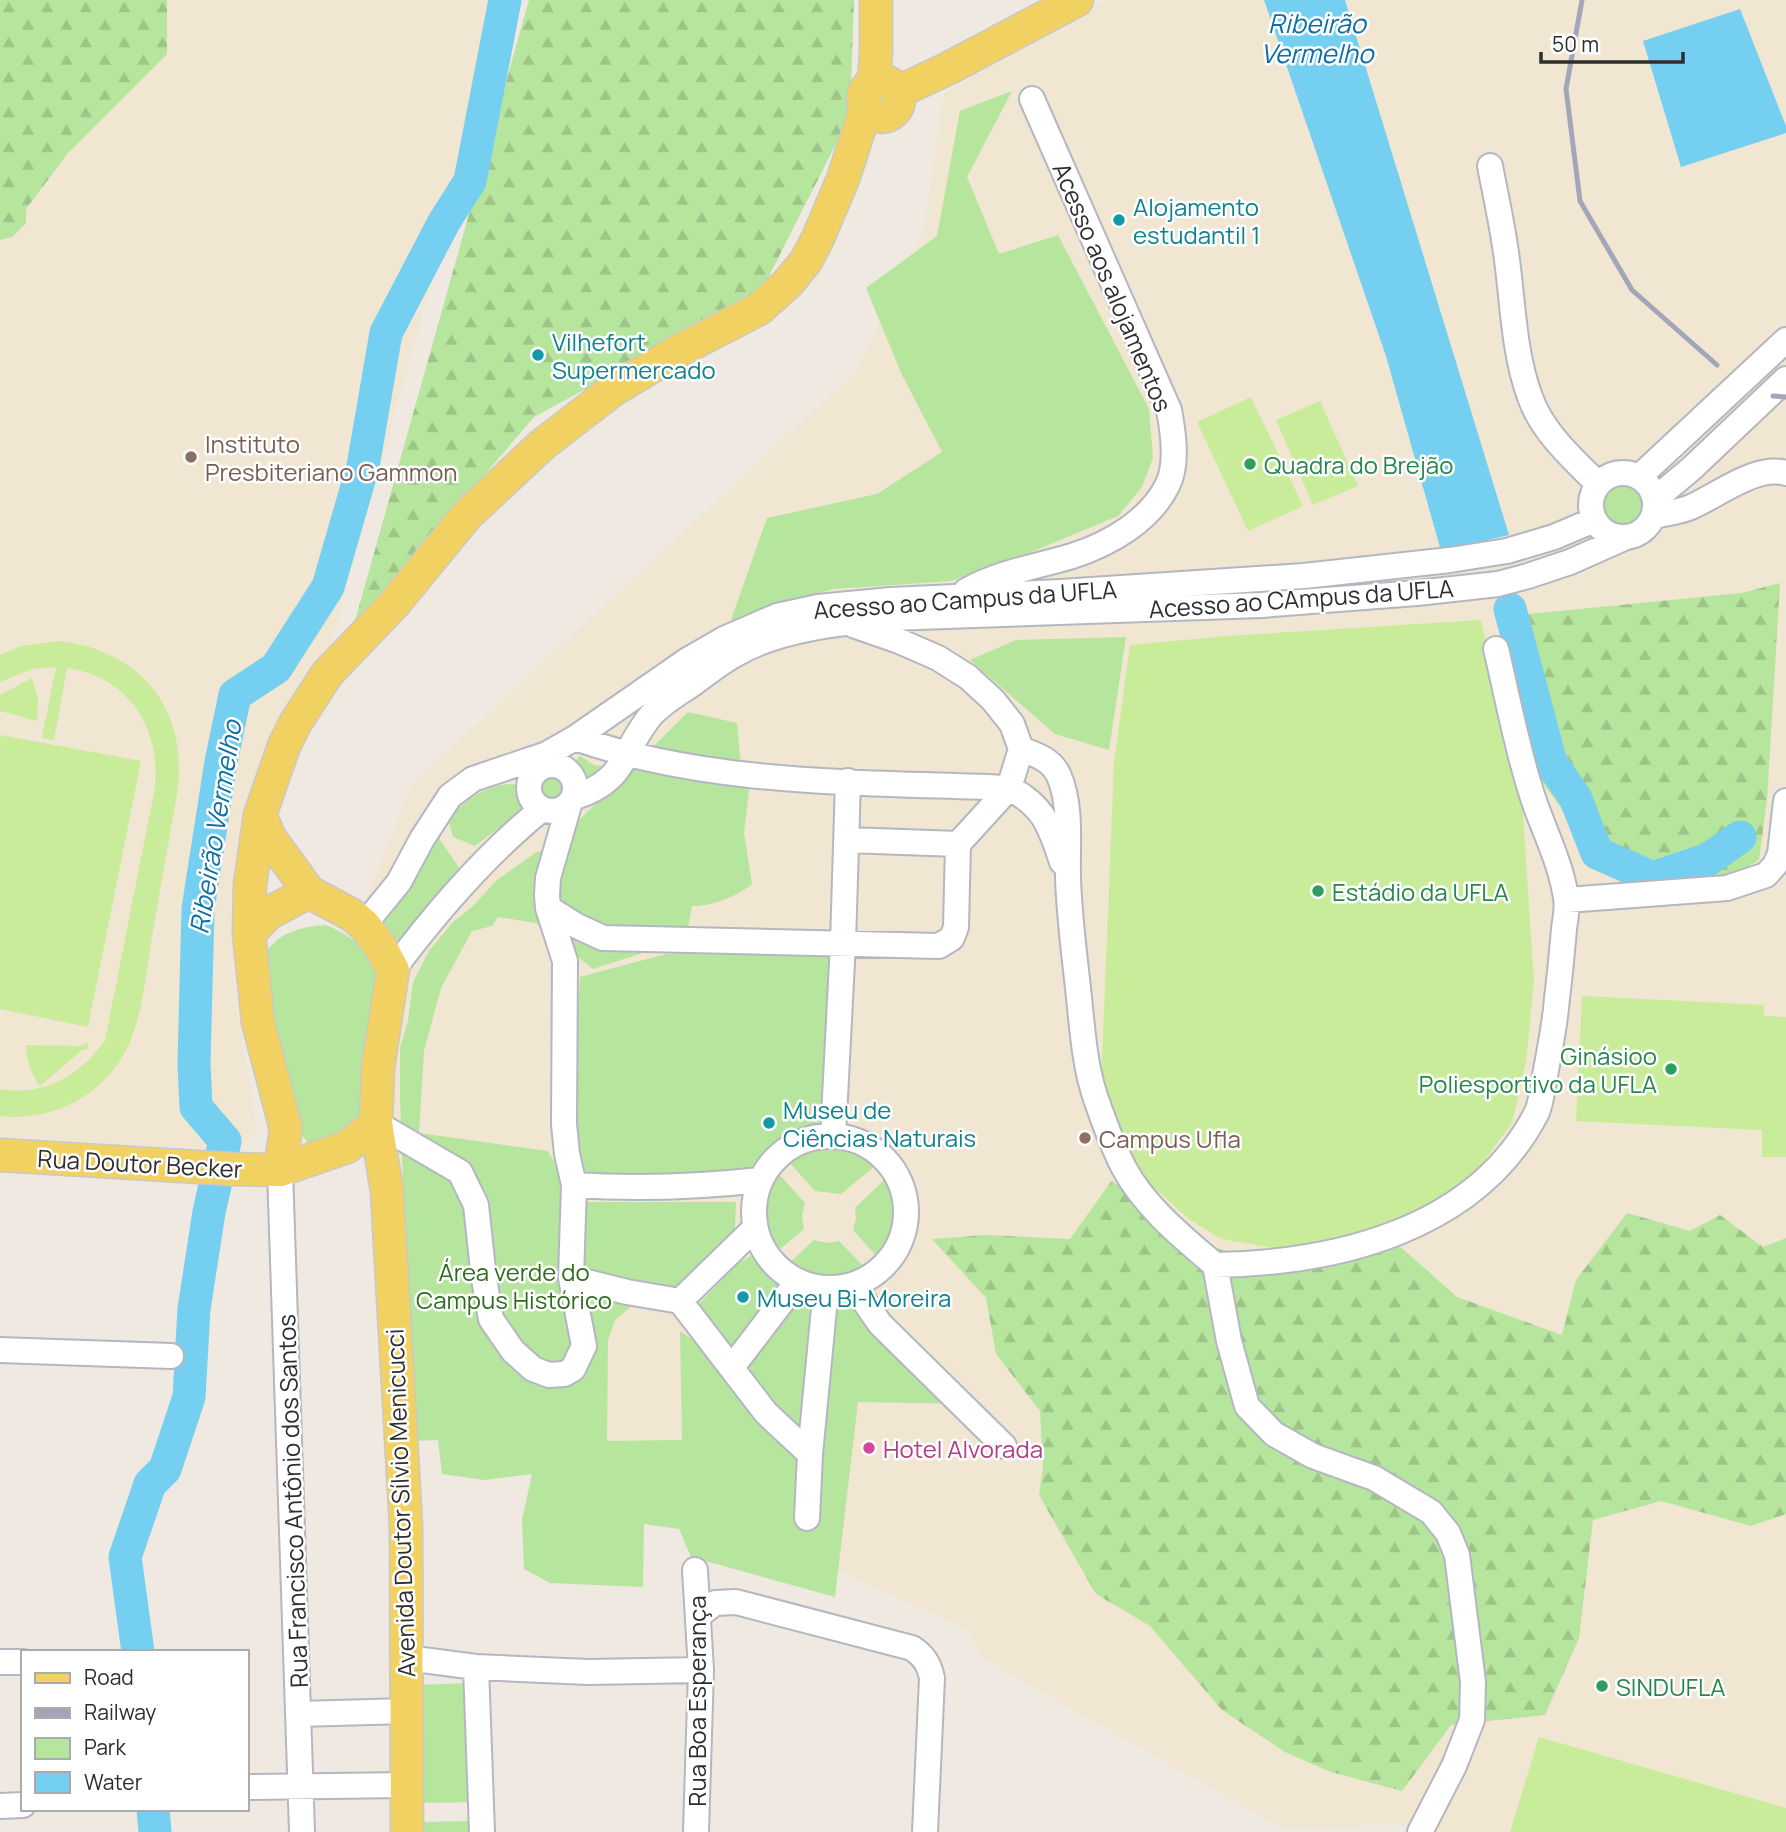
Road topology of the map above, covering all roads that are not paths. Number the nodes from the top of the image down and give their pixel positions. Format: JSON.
{"nodes":[{"id":1,"x":876,"y":0,"type":"edge"},
{"id":2,"x":1077,"y":0,"type":"edge"},
{"id":3,"x":879,"y":94,"type":"junction"},
{"id":4,"x":1032,"y":99,"type":"dead end"},
{"id":5,"x":1490,"y":166,"type":"dead end"},
{"id":6,"x":1786,"y":340,"type":"edge"},
{"id":7,"x":1786,"y":379,"type":"edge"},
{"id":8,"x":1786,"y":473,"type":"edge"},
{"id":9,"x":1639,"y":477,"type":"junction"},
{"id":10,"x":1598,"y":484,"type":"junction"},
{"id":11,"x":1655,"y":508,"type":"junction"},
{"id":12,"x":1594,"y":520,"type":"junction"},
{"id":13,"x":1624,"y":538,"type":"junction"},
{"id":14,"x":1073,"y":556,"type":"junction"},
{"id":15,"x":1061,"y":592,"type":"junction"},
{"id":16,"x":956,"y":596,"type":"junction"},
{"id":17,"x":845,"y":622,"type":"junction"},
{"id":18,"x":1496,"y":649,"type":"dead end"},
{"id":19,"x":575,"y":738,"type":"junction"},
{"id":20,"x":1021,"y":749,"type":"junction"},
{"id":21,"x":629,"y":753,"type":"junction"},
{"id":22,"x":547,"y":760,"type":"junction"},
{"id":23,"x":848,"y":781,"type":"junction"},
{"id":24,"x":1009,"y":788,"type":"junction"},
{"id":25,"x":571,"y":801,"type":"junction"},
{"id":26,"x":1786,"y":801,"type":"edge"},
{"id":27,"x":542,"y":809,"type":"junction"},
{"id":28,"x":260,"y":816,"type":"junction"},
{"id":29,"x":847,"y":840,"type":"junction"},
{"id":30,"x":958,"y":844,"type":"junction"},
{"id":31,"x":1068,"y":879,"type":"junction"},
{"id":32,"x":309,"y":892,"type":"junction"},
{"id":33,"x":1567,"y":900,"type":"junction"},
{"id":34,"x":548,"y":908,"type":"junction"},
{"id":35,"x":364,"y":925,"type":"junction"},
{"id":36,"x":249,"y":934,"type":"junction"},
{"id":37,"x":603,"y":938,"type":"junction"},
{"id":38,"x":843,"y":943,"type":"junction"},
{"id":39,"x":565,"y":961,"type":"junction"},
{"id":40,"x":393,"y":970,"type":"junction"},
{"id":41,"x":376,"y":1123,"type":"junction"},
{"id":42,"x":286,"y":1129,"type":"junction"},
{"id":43,"x":832,"y":1136,"type":"junction"},
{"id":44,"x":347,"y":1147,"type":"junction"},
{"id":45,"x":0,"y":1156,"type":"edge"},
{"id":46,"x":318,"y":1158,"type":"junction"},
{"id":47,"x":280,"y":1170,"type":"junction"},
{"id":48,"x":384,"y":1174,"type":"junction"},
{"id":49,"x":760,"y":1180,"type":"junction"},
{"id":50,"x":574,"y":1185,"type":"junction"},
{"id":51,"x":755,"y":1228,"type":"junction"},
{"id":52,"x":1215,"y":1265,"type":"junction"},
{"id":53,"x":571,"y":1278,"type":"junction"},
{"id":54,"x":797,"y":1282,"type":"junction"},
{"id":55,"x":856,"y":1284,"type":"junction"},
{"id":56,"x":826,"y":1288,"type":"junction"},
{"id":57,"x":680,"y":1301,"type":"junction"},
{"id":58,"x":0,"y":1350,"type":"edge"},
{"id":59,"x":171,"y":1356,"type":"dead end"},
{"id":60,"x":733,"y":1366,"type":"junction"},
{"id":61,"x":1004,"y":1446,"type":"dead end"},
{"id":62,"x":810,"y":1454,"type":"junction"},
{"id":63,"x":807,"y":1518,"type":"dead end"},
{"id":64,"x":695,"y":1570,"type":"dead end"},
{"id":65,"x":698,"y":1616,"type":"junction"},
{"id":66,"x":407,"y":1658,"type":"junction"},
{"id":67,"x":0,"y":1662,"type":"edge"},
{"id":68,"x":21,"y":1662,"type":"edge"},
{"id":69,"x":476,"y":1667,"type":"junction"},
{"id":70,"x":701,"y":1670,"type":"junction"},
{"id":71,"x":407,"y":1711,"type":"junction"},
{"id":72,"x":299,"y":1714,"type":"junction"},
{"id":73,"x":406,"y":1785,"type":"junction"},
{"id":74,"x":301,"y":1786,"type":"junction"},
{"id":75,"x":248,"y":1787,"type":"edge"},
{"id":76,"x":21,"y":1805,"type":"edge"},
{"id":77,"x":0,"y":1806,"type":"edge"},
{"id":78,"x":302,"y":1832,"type":"edge"},
{"id":79,"x":407,"y":1832,"type":"edge"},
{"id":80,"x":482,"y":1832,"type":"edge"},
{"id":81,"x":696,"y":1832,"type":"edge"},
{"id":82,"x":925,"y":1832,"type":"edge"},
{"id":83,"x":1420,"y":1832,"type":"edge"}],
"edges":[{"from":1,"to":3,"type":"main road"},
{"from":2,"to":3,"type":"main road"},
{"from":3,"to":28,"type":"main road"},
{"from":4,"to":14,"type":"street","name":"Acesso aos alojamentos"},
{"from":5,"to":10,"type":"street"},
{"from":6,"to":9,"type":"street"},
{"from":7,"to":11,"type":"street"},
{"from":8,"to":11,"type":"street"},
{"from":9,"to":10,"type":"street"},
{"from":9,"to":11,"type":"street"},
{"from":10,"to":12,"type":"street"},
{"from":11,"to":13,"type":"street","name":"Acesso ao CAmpus da UFLA"},
{"from":12,"to":13,"type":"street"},
{"from":12,"to":15,"type":"street","name":"Acesso ao Campus da UFLA"},
{"from":13,"to":17,"type":"street","name":"Acesso ao CAmpus da UFLA"},
{"from":14,"to":15,"type":"street"},
{"from":14,"to":16,"type":"street","name":"Acesso aos alojamentos"},
{"from":15,"to":16,"type":"street","name":"Acesso ao Campus da UFLA"},
{"from":16,"to":19,"type":"street","name":"Acesso ao Campus da UFLA"},
{"from":17,"to":20,"type":"street"},
{"from":17,"to":21,"type":"street","name":"Acesso ao CAmpus da UFLA"},
{"from":18,"to":33,"type":"street"},
{"from":19,"to":21,"type":"street"},
{"from":19,"to":22,"type":"street","name":"Acesso ao Campus da UFLA"},
{"from":20,"to":24,"type":"street"},
{"from":20,"to":31,"type":"street"},
{"from":21,"to":23,"type":"street"},
{"from":21,"to":25,"type":"street","name":"Acesso ao CAmpus da UFLA"},
{"from":22,"to":25,"type":"street"},
{"from":22,"to":27,"type":"street"},
{"from":22,"to":35,"type":"street","name":"Acesso ao Campus da UFLA"},
{"from":23,"to":24,"type":"street"},
{"from":23,"to":29,"type":"street"},
{"from":24,"to":30,"type":"street"},
{"from":24,"to":31,"type":"street"},
{"from":25,"to":27,"type":"street"},
{"from":25,"to":34,"type":"street"},
{"from":26,"to":33,"type":"street"},
{"from":27,"to":40,"type":"street"},
{"from":28,"to":32,"type":"main road"},
{"from":28,"to":36,"type":"main road"},
{"from":29,"to":30,"type":"street"},
{"from":29,"to":38,"type":"street"},
{"from":30,"to":38,"type":"street"},
{"from":31,"to":52,"type":"street"},
{"from":32,"to":35,"type":"main road"},
{"from":32,"to":36,"type":"main road"},
{"from":33,"to":52,"type":"street"},
{"from":34,"to":37,"type":"street"},
{"from":34,"to":39,"type":"street"},
{"from":35,"to":40,"type":"main road"},
{"from":36,"to":42,"type":"main road"},
{"from":37,"to":38,"type":"street"},
{"from":37,"to":39,"type":"street"},
{"from":38,"to":43,"type":"street"},
{"from":39,"to":50,"type":"street"},
{"from":40,"to":41,"type":"main road","name":"Avenida Doutor Sílvio Menicucci"},
{"from":41,"to":44,"type":"main road","name":"Rua Doutor Becker"},
{"from":41,"to":48,"type":"main road","name":"Avenida Doutor Sílvio Menicucci"},
{"from":41,"to":53,"type":"street"},
{"from":42,"to":46,"type":"main road"},
{"from":42,"to":47,"type":"main road"},
{"from":43,"to":49,"type":"street"},
{"from":43,"to":55,"type":"street"},
{"from":44,"to":46,"type":"main road","name":"Rua Doutor Becker"},
{"from":44,"to":48,"type":"main road"},
{"from":45,"to":47,"type":"main road","name":"Rua Doutor Becker"},
{"from":46,"to":47,"type":"main road","name":"Rua Doutor Becker"},
{"from":47,"to":72,"type":"street","name":"Rua Francisco Antônio dos Santos"},
{"from":48,"to":66,"type":"main road","name":"Avenida Doutor Sílvio Menicucci"},
{"from":49,"to":50,"type":"street"},
{"from":49,"to":51,"type":"street"},
{"from":50,"to":53,"type":"street"},
{"from":51,"to":54,"type":"street"},
{"from":51,"to":57,"type":"street"},
{"from":52,"to":83,"type":"street"},
{"from":53,"to":57,"type":"street"},
{"from":54,"to":56,"type":"street"},
{"from":54,"to":60,"type":"street"},
{"from":55,"to":56,"type":"street"},
{"from":55,"to":61,"type":"street"},
{"from":56,"to":62,"type":"street"},
{"from":57,"to":60,"type":"street"},
{"from":58,"to":59,"type":"street"},
{"from":60,"to":62,"type":"street"},
{"from":62,"to":63,"type":"street"},
{"from":64,"to":65,"type":"street","name":"Rua Boa Esperança"},
{"from":65,"to":70,"type":"street","name":"Rua Boa Esperança"},
{"from":65,"to":82,"type":"street"},
{"from":66,"to":69,"type":"street"},
{"from":66,"to":71,"type":"main road","name":"Avenida Doutor Sílvio Menicucci"},
{"from":67,"to":68,"type":"street"},
{"from":69,"to":70,"type":"street"},
{"from":69,"to":80,"type":"street"},
{"from":70,"to":81,"type":"street","name":"Rua Boa Esperança"},
{"from":71,"to":72,"type":"street"},
{"from":71,"to":73,"type":"main road","name":"Avenida Doutor Sílvio Menicucci"},
{"from":72,"to":74,"type":"street","name":"Rua Francisco Antônio dos Santos"},
{"from":73,"to":74,"type":"street"},
{"from":73,"to":79,"type":"main road","name":"Avenida Doutor Sílvio Menicucci"},
{"from":74,"to":75,"type":"street"},
{"from":74,"to":78,"type":"street","name":"Rua Francisco Antônio dos Santos"},
{"from":76,"to":77,"type":"street"}]}
